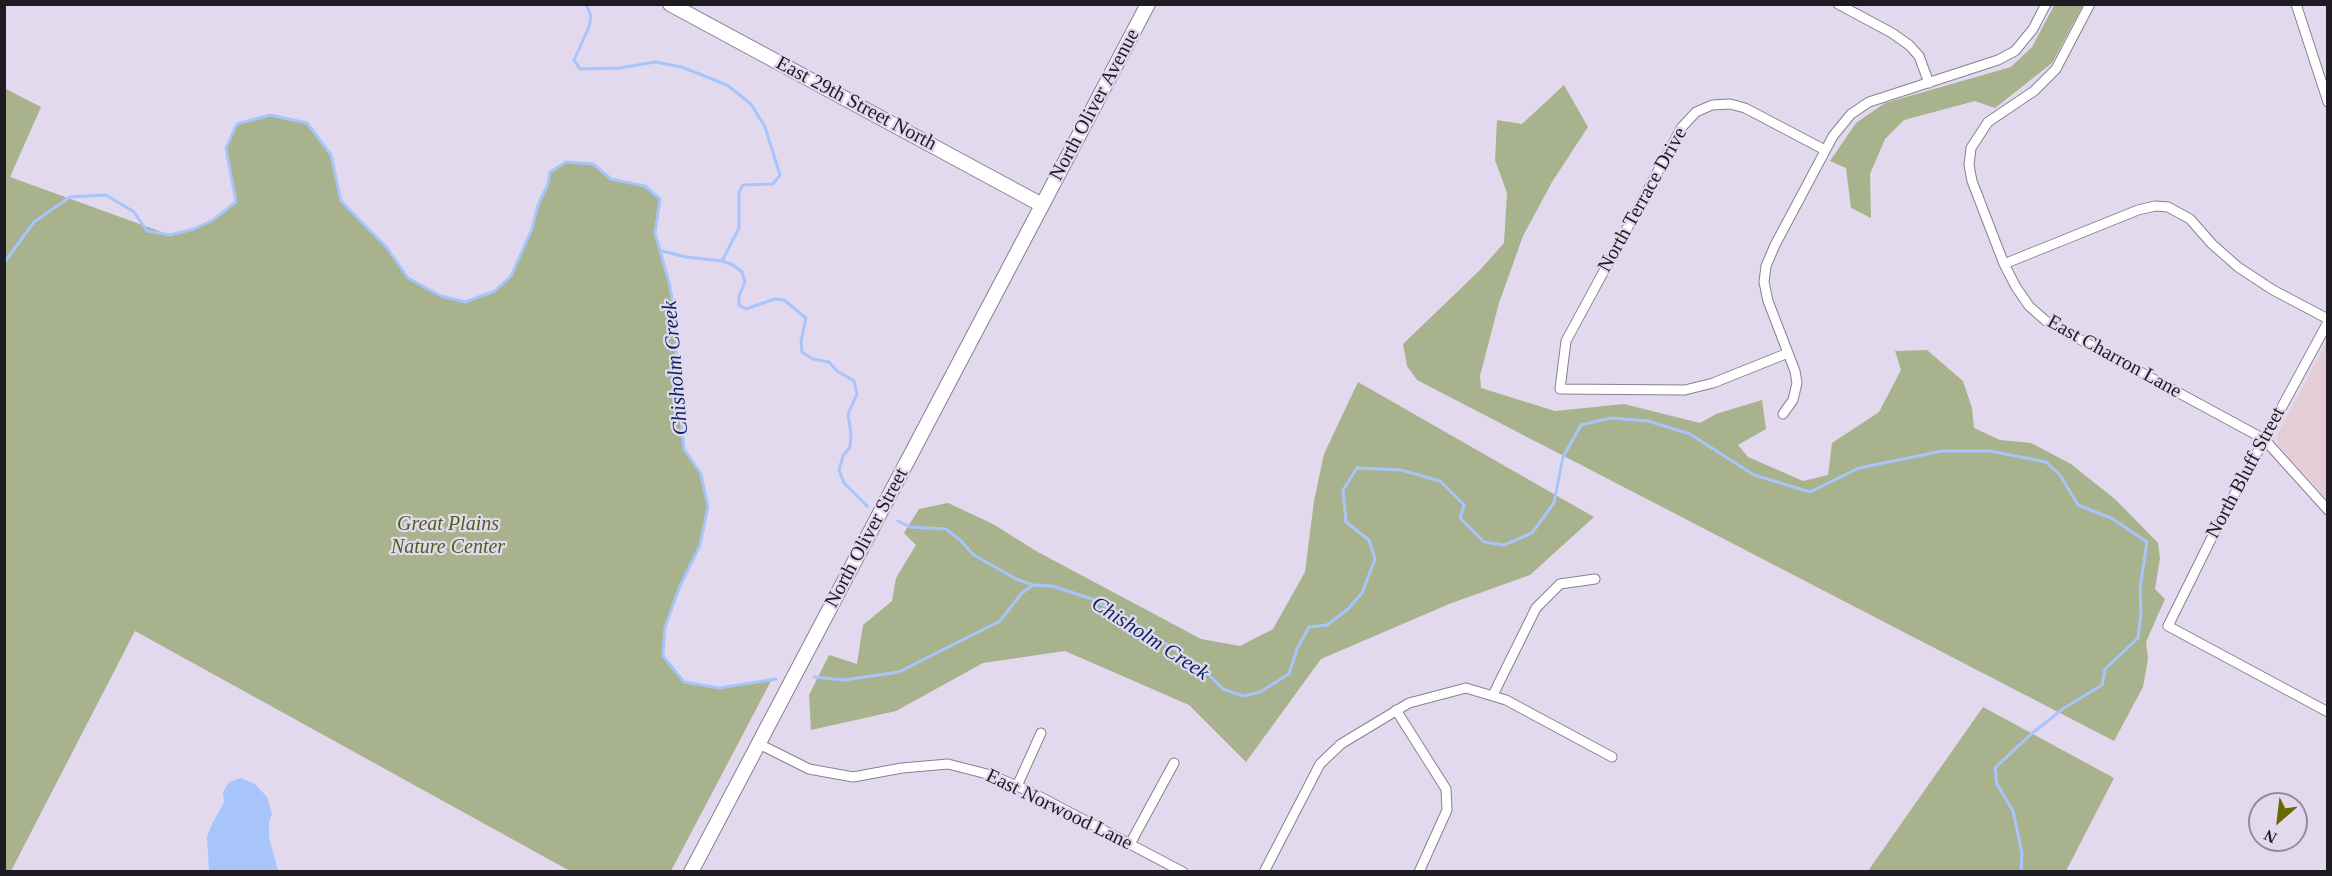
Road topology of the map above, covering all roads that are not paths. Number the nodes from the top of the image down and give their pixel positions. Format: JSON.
{"nodes":[{"id":1,"x":670,"y":4,"type":"edge"},
{"id":2,"x":1148,"y":4,"type":"edge"},
{"id":3,"x":1838,"y":4,"type":"edge"},
{"id":4,"x":2046,"y":4,"type":"edge"},
{"id":5,"x":2090,"y":4,"type":"edge"},
{"id":6,"x":2296,"y":4,"type":"edge"},
{"id":7,"x":1929,"y":83,"type":"junction"},
{"id":8,"x":2328,"y":102,"type":"edge"},
{"id":9,"x":1825,"y":150,"type":"junction"},
{"id":10,"x":1042,"y":204,"type":"junction"},
{"id":11,"x":2004,"y":264,"type":"junction"},
{"id":12,"x":2328,"y":320,"type":"edge"},
{"id":13,"x":1788,"y":352,"type":"junction"},
{"id":14,"x":1783,"y":414,"type":"dead end"},
{"id":15,"x":2265,"y":439,"type":"junction"},
{"id":16,"x":2328,"y":510,"type":"edge"},
{"id":17,"x":1595,"y":579,"type":"dead end"},
{"id":18,"x":1492,"y":696,"type":"junction"},
{"id":19,"x":1396,"y":710,"type":"junction"},
{"id":20,"x":2328,"y":712,"type":"edge"},
{"id":21,"x":1041,"y":733,"type":"dead end"},
{"id":22,"x":759,"y":744,"type":"junction"},
{"id":23,"x":1612,"y":758,"type":"dead end"},
{"id":24,"x":1174,"y":763,"type":"dead end"},
{"id":25,"x":1017,"y":786,"type":"junction"},
{"id":26,"x":1130,"y":844,"type":"junction"},
{"id":27,"x":691,"y":872,"type":"edge"},
{"id":28,"x":1184,"y":872,"type":"edge"},
{"id":29,"x":1264,"y":872,"type":"edge"},
{"id":30,"x":1419,"y":872,"type":"edge"}],
"edges":[{"from":1,"to":10,"type":"main road","name":"East 29th Street North"},
{"from":2,"to":10,"type":"main road","name":"North Oliver Avenue"},
{"from":3,"to":7,"type":"street"},
{"from":4,"to":7,"type":"street"},
{"from":5,"to":11,"type":"street","name":"East Charron Lane"},
{"from":6,"to":8,"type":"street"},
{"from":7,"to":9,"type":"street"},
{"from":9,"to":13,"type":"street"},
{"from":9,"to":13,"type":"street","name":"North Terrace Drive"},
{"from":10,"to":22,"type":"main road","name":"North Oliver Street"},
{"from":11,"to":12,"type":"street"},
{"from":11,"to":15,"type":"street","name":"East Charron Lane"},
{"from":12,"to":15,"type":"street","name":"North Bluff Street"},
{"from":13,"to":14,"type":"street"},
{"from":15,"to":16,"type":"street"},
{"from":15,"to":20,"type":"street","name":"North Bluff Street"},
{"from":17,"to":18,"type":"street"},
{"from":18,"to":19,"type":"street"},
{"from":18,"to":23,"type":"street"},
{"from":19,"to":29,"type":"street"},
{"from":19,"to":30,"type":"street"},
{"from":21,"to":25,"type":"street"},
{"from":22,"to":25,"type":"street","name":"East Norwood Lane"},
{"from":22,"to":27,"type":"main road","name":"North Oliver Street"},
{"from":24,"to":26,"type":"street"},
{"from":25,"to":26,"type":"street","name":"East Norwood Lane"},
{"from":26,"to":28,"type":"street","name":"East Norwood Lane"}]}
